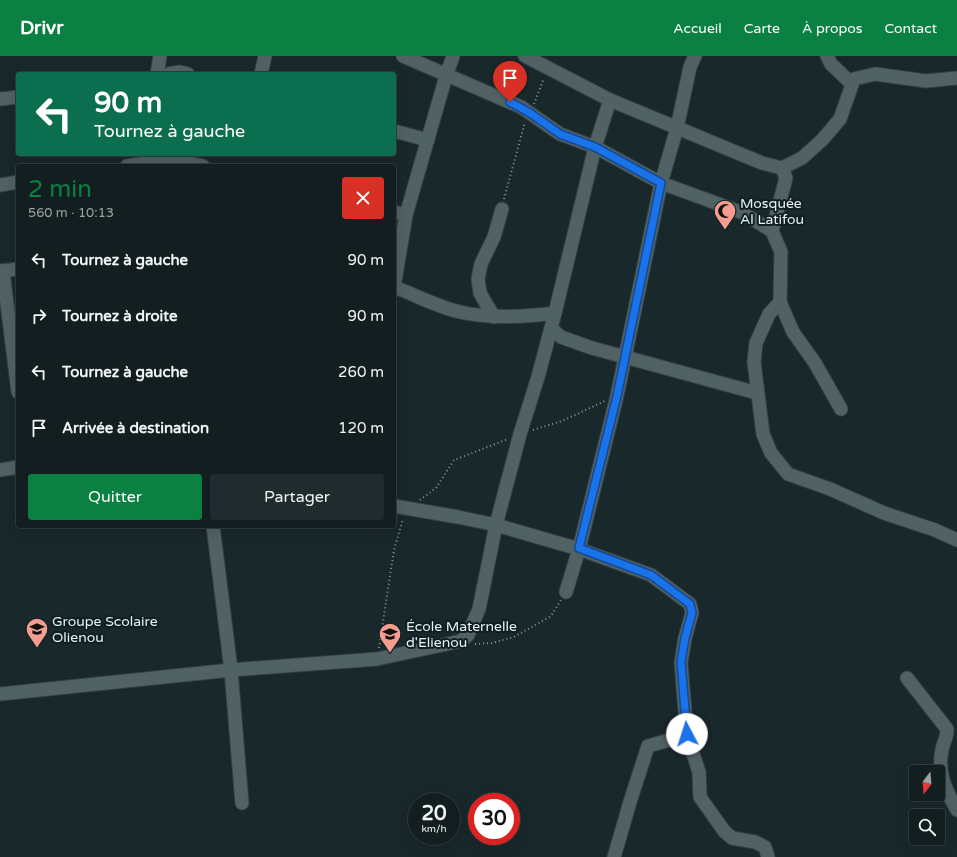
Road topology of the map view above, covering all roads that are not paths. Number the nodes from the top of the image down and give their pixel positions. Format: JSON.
{"nodes":[{"id":1,"x":160,"y":56,"type":"edge"},
{"id":2,"x":265,"y":56,"type":"edge"},
{"id":3,"x":403,"y":56,"type":"edge"},
{"id":4,"x":454,"y":56,"type":"edge"},
{"id":5,"x":525,"y":56,"type":"edge"},
{"id":6,"x":695,"y":56,"type":"edge"},
{"id":7,"x":827,"y":56,"type":"edge"},
{"id":8,"x":157,"y":72,"type":"edge"},
{"id":9,"x":261,"y":72,"type":"edge"},
{"id":10,"x":446,"y":76,"type":"junction"},
{"id":11,"x":957,"y":78,"type":"edge"},
{"id":12,"x":852,"y":84,"type":"junction"},
{"id":13,"x":16,"y":97,"type":"edge"},
{"id":14,"x":0,"y":99,"type":"edge"},
{"id":15,"x":610,"y":100,"type":"junction"},
{"id":16,"x":677,"y":128,"type":"junction"},
{"id":17,"x":396,"y":132,"type":"edge"},
{"id":18,"x":428,"y":140,"type":"junction"},
{"id":19,"x":595,"y":147,"type":"junction"},
{"id":20,"x":160,"y":160,"type":"edge"},
{"id":21,"x":138,"y":164,"type":"edge"},
{"id":22,"x":193,"y":164,"type":"edge"},
{"id":23,"x":782,"y":168,"type":"junction"},
{"id":24,"x":16,"y":182,"type":"edge"},
{"id":25,"x":661,"y":183,"type":"junction"},
{"id":26,"x":0,"y":185,"type":"edge"},
{"id":27,"x":502,"y":209,"type":"road end"},
{"id":28,"x":400,"y":213,"type":"edge"},
{"id":29,"x":772,"y":231,"type":"junction"},
{"id":30,"x":396,"y":262,"type":"edge"},
{"id":31,"x":16,"y":269,"type":"edge"},
{"id":32,"x":2,"y":271,"type":"edge"},
{"id":33,"x":396,"y":288,"type":"edge"},
{"id":34,"x":780,"y":302,"type":"junction"},
{"id":35,"x":555,"y":313,"type":"junction"},
{"id":36,"x":494,"y":317,"type":"junction"},
{"id":37,"x":551,"y":328,"type":"junction"},
{"id":38,"x":626,"y":356,"type":"junction"},
{"id":39,"x":16,"y":377,"type":"edge"},
{"id":40,"x":757,"y":393,"type":"junction"},
{"id":41,"x":841,"y":409,"type":"dead end"},
{"id":42,"x":16,"y":467,"type":"edge"},
{"id":43,"x":0,"y":470,"type":"edge"},
{"id":44,"x":396,"y":506,"type":"edge"},
{"id":45,"x":496,"y":526,"type":"junction"},
{"id":46,"x":213,"y":528,"type":"edge"},
{"id":47,"x":957,"y":540,"type":"edge"},
{"id":48,"x":579,"y":548,"type":"junction"},
{"id":49,"x":566,"y":592,"type":"road end"},
{"id":50,"x":231,"y":670,"type":"junction"},
{"id":51,"x":906,"y":678,"type":"dead end"},
{"id":52,"x":0,"y":694,"type":"edge"},
{"id":53,"x":687,"y":734,"type":"junction"},
{"id":54,"x":242,"y":802,"type":"dead end"},
{"id":55,"x":957,"y":810,"type":"edge"},
{"id":56,"x":614,"y":857,"type":"edge"},
{"id":57,"x":768,"y":857,"type":"edge"}],
"edges":[{"from":1,"to":8,"type":"street"},
{"from":2,"to":9,"type":"street"},
{"from":3,"to":10,"type":"street"},
{"from":4,"to":10,"type":"street"},
{"from":5,"to":15,"type":"street"},
{"from":6,"to":16,"type":"street"},
{"from":7,"to":12,"type":"street"},
{"from":10,"to":18,"type":"street"},
{"from":10,"to":19,"type":"street"},
{"from":11,"to":12,"type":"street"},
{"from":12,"to":23,"type":"street"},
{"from":13,"to":14,"type":"street"},
{"from":15,"to":16,"type":"street"},
{"from":15,"to":19,"type":"street"},
{"from":16,"to":23,"type":"street"},
{"from":16,"to":25,"type":"street"},
{"from":17,"to":18,"type":"street"},
{"from":18,"to":28,"type":"street"},
{"from":19,"to":25,"type":"street"},
{"from":19,"to":35,"type":"street"},
{"from":20,"to":21,"type":"street"},
{"from":20,"to":22,"type":"street"},
{"from":23,"to":29,"type":"street"},
{"from":24,"to":26,"type":"street"},
{"from":25,"to":29,"type":"street"},
{"from":25,"to":38,"type":"street"},
{"from":27,"to":36,"type":"street"},
{"from":28,"to":30,"type":"street"},
{"from":29,"to":34,"type":"street"},
{"from":31,"to":32,"type":"street"},
{"from":32,"to":39,"type":"street"},
{"from":33,"to":36,"type":"street"},
{"from":34,"to":40,"type":"street"},
{"from":34,"to":41,"type":"street"},
{"from":35,"to":36,"type":"street"},
{"from":35,"to":37,"type":"street"},
{"from":37,"to":38,"type":"street"},
{"from":37,"to":45,"type":"street"},
{"from":38,"to":40,"type":"street"},
{"from":38,"to":48,"type":"street"},
{"from":40,"to":47,"type":"street"},
{"from":42,"to":43,"type":"street"},
{"from":44,"to":45,"type":"street"},
{"from":45,"to":48,"type":"street"},
{"from":45,"to":50,"type":"street"},
{"from":46,"to":50,"type":"street"},
{"from":48,"to":49,"type":"street"},
{"from":48,"to":53,"type":"street"},
{"from":50,"to":52,"type":"street"},
{"from":50,"to":54,"type":"street"},
{"from":51,"to":55,"type":"street"},
{"from":53,"to":56,"type":"street"},
{"from":53,"to":57,"type":"street"}]}
